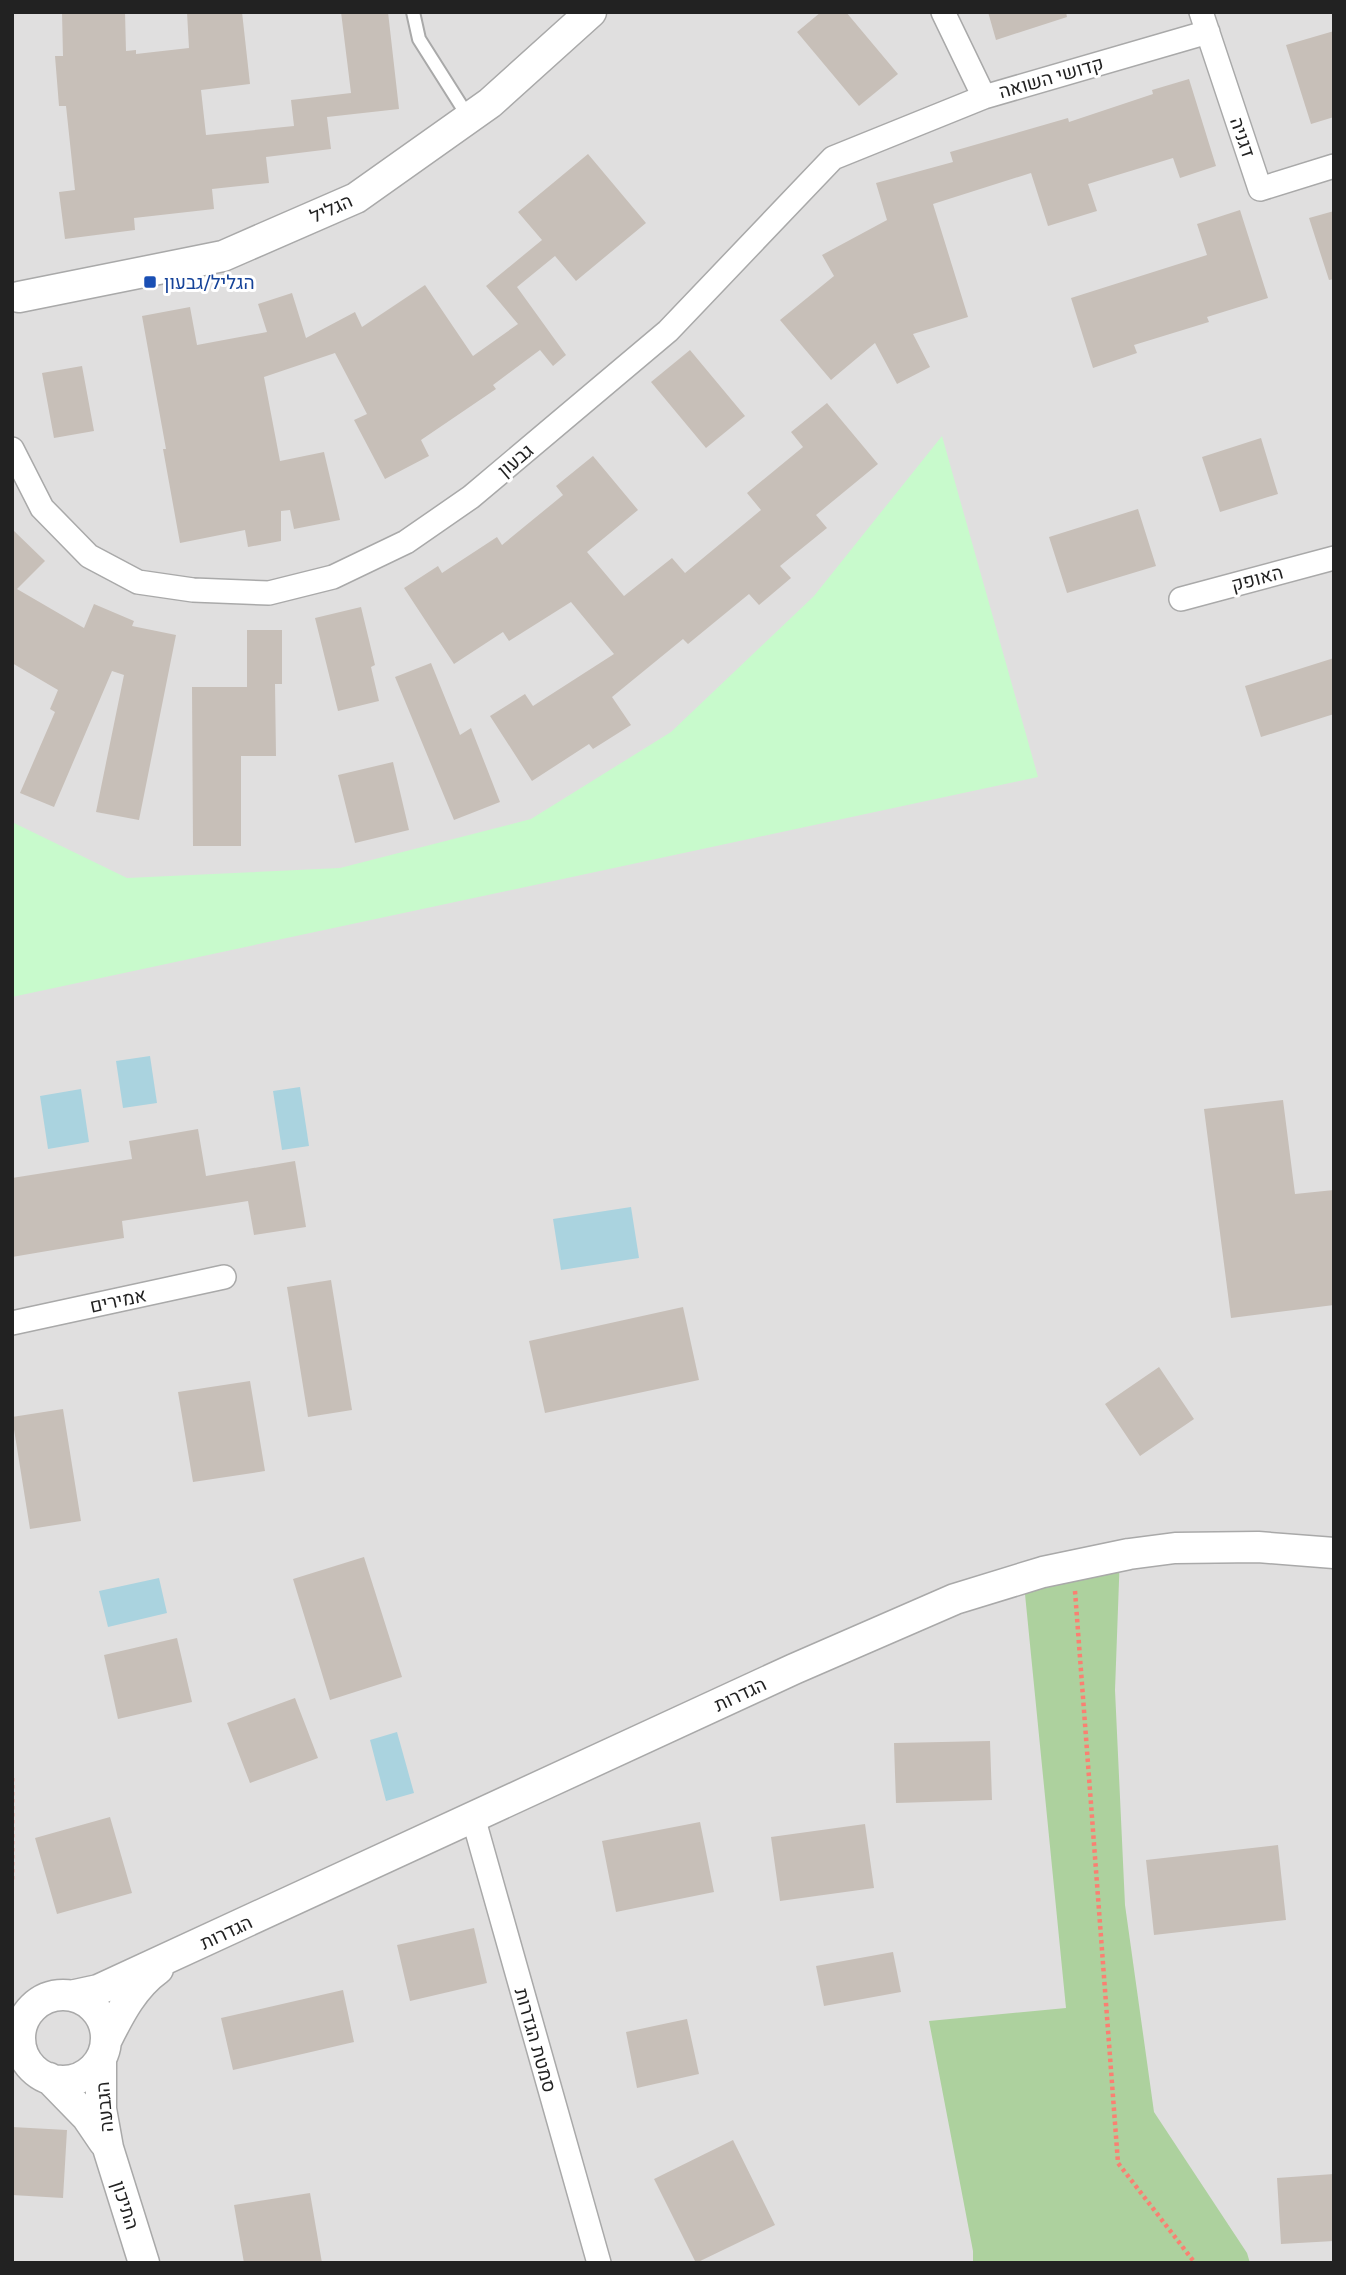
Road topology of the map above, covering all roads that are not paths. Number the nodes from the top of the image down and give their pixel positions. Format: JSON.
{"nodes":[{"id":1,"x":413,"y":12,"type":"edge"},
{"id":2,"x":591,"y":12,"type":"edge"},
{"id":3,"x":943,"y":12,"type":"edge"},
{"id":4,"x":1205,"y":22,"type":"edge"},
{"id":5,"x":984,"y":97,"type":"junction"},
{"id":6,"x":469,"y":118,"type":"junction"},
{"id":7,"x":1334,"y":166,"type":"edge"},
{"id":8,"x":14,"y":300,"type":"edge"},
{"id":9,"x":12,"y":450,"type":"edge"},
{"id":10,"x":1334,"y":558,"type":"edge"},
{"id":11,"x":1181,"y":599,"type":"dead end"},
{"id":12,"x":224,"y":1277,"type":"dead end"},
{"id":13,"x":12,"y":1323,"type":"edge"},
{"id":14,"x":1334,"y":1553,"type":"edge"},
{"id":15,"x":473,"y":1817,"type":"junction"},
{"id":16,"x":178,"y":1954,"type":"junction"},
{"id":17,"x":75,"y":1995,"type":"junction"},
{"id":18,"x":23,"y":2010,"type":"edge"},
{"id":19,"x":104,"y":2049,"type":"junction"},
{"id":20,"x":31,"y":2068,"type":"edge"},
{"id":21,"x":108,"y":2148,"type":"junction"},
{"id":22,"x":144,"y":2263,"type":"edge"},
{"id":23,"x":599,"y":2263,"type":"edge"}],
"edges":[{"from":1,"to":6,"type":"lane"},
{"from":2,"to":6,"type":"street","name":"הגליל"},
{"from":3,"to":5,"type":"street","name":"קדושי השואה"},
{"from":4,"to":5,"type":"street","name":"קדושי השואה"},
{"from":4,"to":7,"type":"street","name":"דגניה"},
{"from":5,"to":9,"type":"street","name":"גבעון"},
{"from":6,"to":8,"type":"street","name":"הגליל"},
{"from":10,"to":11,"type":"street","name":"האופק"},
{"from":12,"to":13,"type":"street","name":"אמירים"},
{"from":14,"to":15,"type":"street","name":"הגדרות"},
{"from":15,"to":16,"type":"street","name":"הגדרות"},
{"from":15,"to":23,"type":"street","name":"סמטת הגדרות"},
{"from":16,"to":17,"type":"street","name":"הגדרות"},
{"from":16,"to":19,"type":"street","name":"הגדרות"},
{"from":17,"to":18,"type":"street"},
{"from":17,"to":19,"type":"street"},
{"from":18,"to":20,"type":"street"},
{"from":19,"to":20,"type":"street"},
{"from":19,"to":21,"type":"street","name":"הגבעה"},
{"from":20,"to":21,"type":"street","name":"הגבעה"},
{"from":21,"to":22,"type":"street","name":"התיכון"}]}
